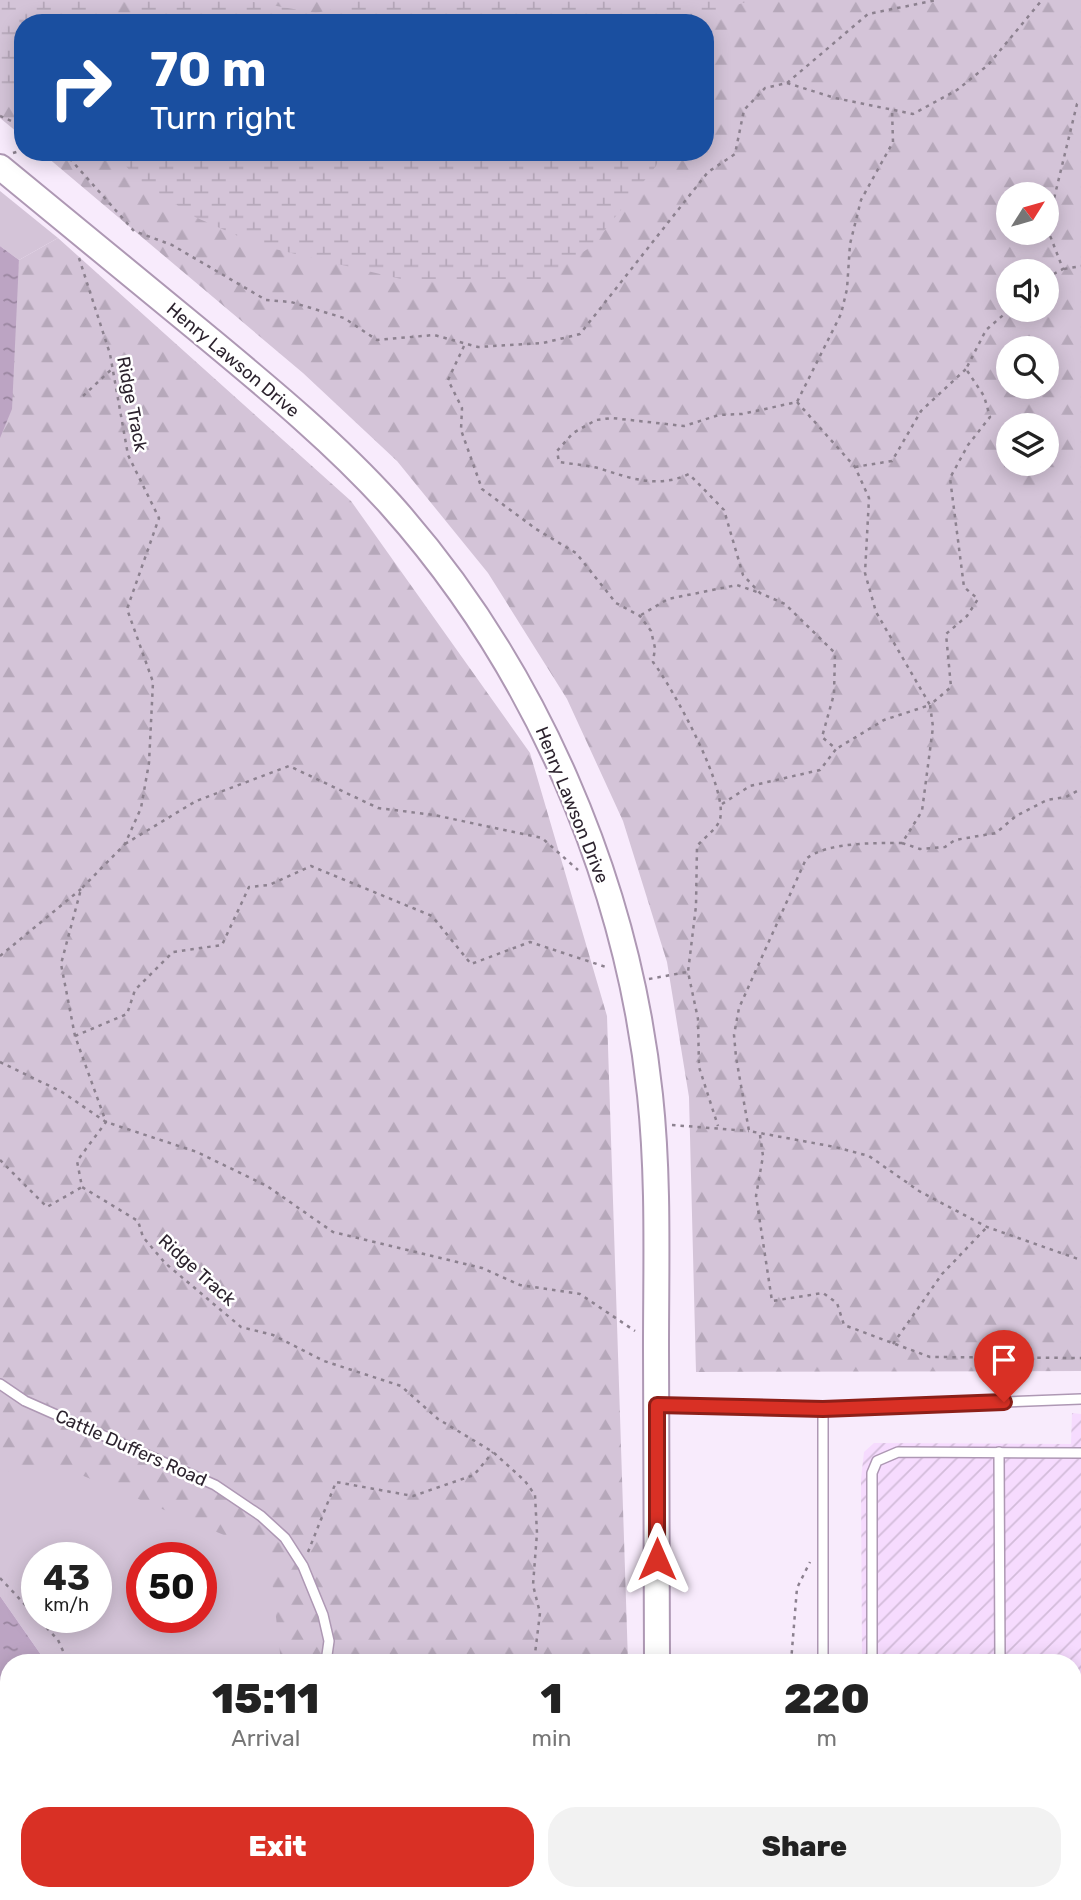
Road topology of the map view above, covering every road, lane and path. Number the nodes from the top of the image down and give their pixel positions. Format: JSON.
{"nodes":[{"id":1,"x":937,"y":0,"type":"edge"},
{"id":2,"x":1042,"y":0,"type":"edge"},
{"id":3,"x":787,"y":83,"type":"junction"},
{"id":4,"x":1081,"y":101,"type":"edge"},
{"id":5,"x":892,"y":110,"type":"junction"},
{"id":6,"x":72,"y":161,"type":"edge"},
{"id":7,"x":0,"y":167,"type":"edge"},
{"id":8,"x":74,"y":227,"type":"junction"},
{"id":9,"x":1081,"y":266,"type":"edge"},
{"id":10,"x":1063,"y":269,"type":"junction"},
{"id":11,"x":1059,"y":271,"type":"edge"},
{"id":12,"x":996,"y":321,"type":"edge"},
{"id":13,"x":464,"y":346,"type":"junction"},
{"id":14,"x":114,"y":367,"type":"junction"},
{"id":15,"x":966,"y":369,"type":"junction"},
{"id":16,"x":83,"y":396,"type":"dead end"},
{"id":17,"x":797,"y":402,"type":"junction"},
{"id":18,"x":855,"y":467,"type":"junction"},
{"id":19,"x":760,"y":593,"type":"junction"},
{"id":20,"x":640,"y":616,"type":"junction"},
{"id":21,"x":930,"y":705,"type":"junction"},
{"id":22,"x":836,"y":749,"type":"junction"},
{"id":23,"x":1081,"y":789,"type":"edge"},
{"id":24,"x":722,"y":804,"type":"junction"},
{"id":25,"x":902,"y":843,"type":"junction"},
{"id":26,"x":125,"y":844,"type":"junction"},
{"id":27,"x":583,"y":874,"type":"dead end"},
{"id":28,"x":81,"y":889,"type":"junction"},
{"id":29,"x":0,"y":956,"type":"edge"},
{"id":30,"x":608,"y":957,"type":"dead end"},
{"id":31,"x":688,"y":972,"type":"junction"},
{"id":32,"x":622,"y":976,"type":"junction"},
{"id":33,"x":75,"y":1036,"type":"junction"},
{"id":34,"x":0,"y":1062,"type":"edge"},
{"id":35,"x":106,"y":1122,"type":"junction"},
{"id":36,"x":653,"y":1123,"type":"junction"},
{"id":37,"x":718,"y":1126,"type":"junction"},
{"id":38,"x":748,"y":1131,"type":"junction"},
{"id":39,"x":760,"y":1135,"type":"junction"},
{"id":40,"x":0,"y":1160,"type":"edge"},
{"id":41,"x":82,"y":1187,"type":"junction"},
{"id":42,"x":987,"y":1227,"type":"junction"},
{"id":43,"x":1081,"y":1260,"type":"edge"},
{"id":44,"x":893,"y":1345,"type":"junction"},
{"id":45,"x":656,"y":1349,"type":"junction"},
{"id":46,"x":1081,"y":1358,"type":"edge"},
{"id":47,"x":0,"y":1384,"type":"edge"},
{"id":48,"x":1081,"y":1399,"type":"edge"},
{"id":49,"x":657,"y":1405,"type":"junction"},
{"id":50,"x":823,"y":1409,"type":"junction"},
{"id":51,"x":493,"y":1451,"type":"junction"},
{"id":52,"x":999,"y":1452,"type":"junction"},
{"id":53,"x":1081,"y":1453,"type":"edge"},
{"id":54,"x":821,"y":1540,"type":"junction"},
{"id":55,"x":303,"y":1566,"type":"junction"},
{"id":56,"x":0,"y":1578,"type":"edge"},
{"id":57,"x":64,"y":1654,"type":"edge"},
{"id":58,"x":327,"y":1654,"type":"edge"},
{"id":59,"x":535,"y":1654,"type":"edge"},
{"id":60,"x":657,"y":1654,"type":"edge"},
{"id":61,"x":792,"y":1654,"type":"edge"},
{"id":62,"x":823,"y":1654,"type":"edge"},
{"id":63,"x":872,"y":1654,"type":"edge"},
{"id":64,"x":1000,"y":1654,"type":"edge"}],
"edges":[{"from":1,"to":3,"type":"path"},
{"from":2,"to":5,"type":"path"},
{"from":3,"to":5,"type":"path"},
{"from":3,"to":13,"type":"path"},
{"from":4,"to":10,"type":"path"},
{"from":5,"to":17,"type":"path"},
{"from":6,"to":13,"type":"path"},
{"from":7,"to":8,"type":"main road","name":"Henry Lawson Drive"},
{"from":8,"to":14,"type":"path","name":"Ridge Track"},
{"from":8,"to":32,"type":"main road","name":"Henry Lawson Drive"},
{"from":9,"to":10,"type":"path"},
{"from":10,"to":11,"type":"path"},
{"from":12,"to":15,"type":"path"},
{"from":13,"to":20,"type":"path"},
{"from":14,"to":16,"type":"path"},
{"from":14,"to":26,"type":"path","name":"Ridge Track"},
{"from":15,"to":18,"type":"path"},
{"from":15,"to":21,"type":"path"},
{"from":17,"to":18,"type":"path"},
{"from":17,"to":19,"type":"path"},
{"from":18,"to":21,"type":"path"},
{"from":19,"to":20,"type":"path"},
{"from":19,"to":22,"type":"path"},
{"from":20,"to":24,"type":"path"},
{"from":21,"to":22,"type":"path"},
{"from":21,"to":25,"type":"path"},
{"from":22,"to":24,"type":"path"},
{"from":23,"to":25,"type":"path"},
{"from":24,"to":31,"type":"path"},
{"from":25,"to":38,"type":"path"},
{"from":26,"to":27,"type":"path"},
{"from":26,"to":28,"type":"path","name":"Ridge Track"},
{"from":28,"to":29,"type":"path"},
{"from":28,"to":33,"type":"path","name":"Ridge Track"},
{"from":30,"to":32,"type":"path"},
{"from":31,"to":32,"type":"path"},
{"from":31,"to":37,"type":"path"},
{"from":32,"to":33,"type":"path"},
{"from":32,"to":36,"type":"main road","name":"Henry Lawson Drive"},
{"from":33,"to":35,"type":"path","name":"Ridge Track"},
{"from":34,"to":35,"type":"path"},
{"from":35,"to":41,"type":"path"},
{"from":35,"to":45,"type":"path"},
{"from":36,"to":37,"type":"path"},
{"from":36,"to":45,"type":"main road","name":"Henry Lawson Drive"},
{"from":37,"to":38,"type":"path"},
{"from":38,"to":39,"type":"path"},
{"from":39,"to":42,"type":"path"},
{"from":39,"to":44,"type":"path"},
{"from":40,"to":41,"type":"path"},
{"from":41,"to":51,"type":"path","name":"Ridge Track"},
{"from":42,"to":43,"type":"path"},
{"from":42,"to":44,"type":"path"},
{"from":44,"to":46,"type":"path"},
{"from":45,"to":49,"type":"main road","name":"Henry Lawson Drive"},
{"from":47,"to":55,"type":"lane","name":"Cattle Duffers Road"},
{"from":48,"to":50,"type":"lane"},
{"from":49,"to":50,"type":"lane"},
{"from":49,"to":60,"type":"main road","name":"Henry Lawson Drive"},
{"from":50,"to":54,"type":"lane"},
{"from":51,"to":55,"type":"path"},
{"from":51,"to":59,"type":"path","name":"Ridge Track"},
{"from":52,"to":53,"type":"lane"},
{"from":52,"to":63,"type":"lane"},
{"from":52,"to":64,"type":"lane"},
{"from":54,"to":61,"type":"path"},
{"from":54,"to":62,"type":"lane"},
{"from":55,"to":58,"type":"lane","name":"Cattle Duffers Road"},
{"from":56,"to":57,"type":"path"}]}
